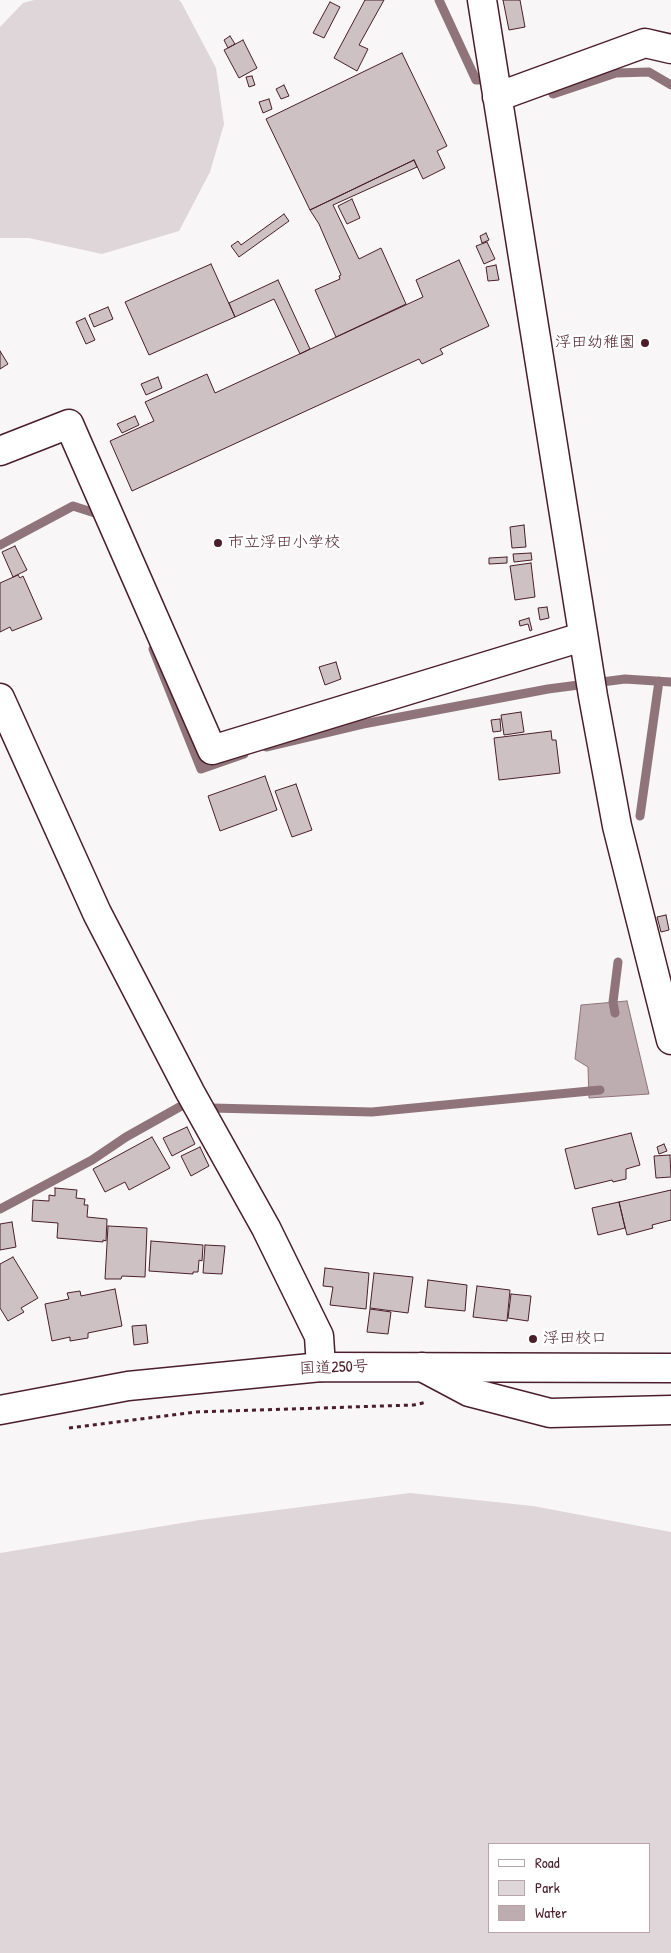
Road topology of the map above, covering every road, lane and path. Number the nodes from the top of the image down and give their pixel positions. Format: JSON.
{"nodes":[{"id":1,"x":482,"y":0,"type":"edge"},
{"id":2,"x":671,"y":49,"type":"edge"},
{"id":3,"x":497,"y":96,"type":"junction"},
{"id":4,"x":0,"y":451,"type":"edge"},
{"id":5,"x":582,"y":636,"type":"junction"},
{"id":6,"x":0,"y":698,"type":"edge"},
{"id":7,"x":671,"y":1040,"type":"edge"},
{"id":8,"x":321,"y":1367,"type":"junction"},
{"id":9,"x":422,"y":1367,"type":"junction"},
{"id":10,"x":671,"y":1368,"type":"edge"},
{"id":11,"x":469,"y":1392,"type":"junction"},
{"id":12,"x":0,"y":1410,"type":"edge"},
{"id":13,"x":671,"y":1410,"type":"edge"},
{"id":14,"x":69,"y":1428,"type":"dead end"}],
"edges":[{"from":1,"to":3,"type":"main road"},
{"from":2,"to":3,"type":"main road"},
{"from":3,"to":5,"type":"main road"},
{"from":4,"to":5,"type":"main road"},
{"from":5,"to":7,"type":"main road"},
{"from":6,"to":8,"type":"main road"},
{"from":8,"to":9,"type":"main road","name":"国道250号"},
{"from":8,"to":12,"type":"main road","name":"国道250号"},
{"from":9,"to":10,"type":"main road","name":"国道250号"},
{"from":9,"to":11,"type":"main road"},
{"from":11,"to":13,"type":"main road"},
{"from":11,"to":14,"type":"path"}]}
